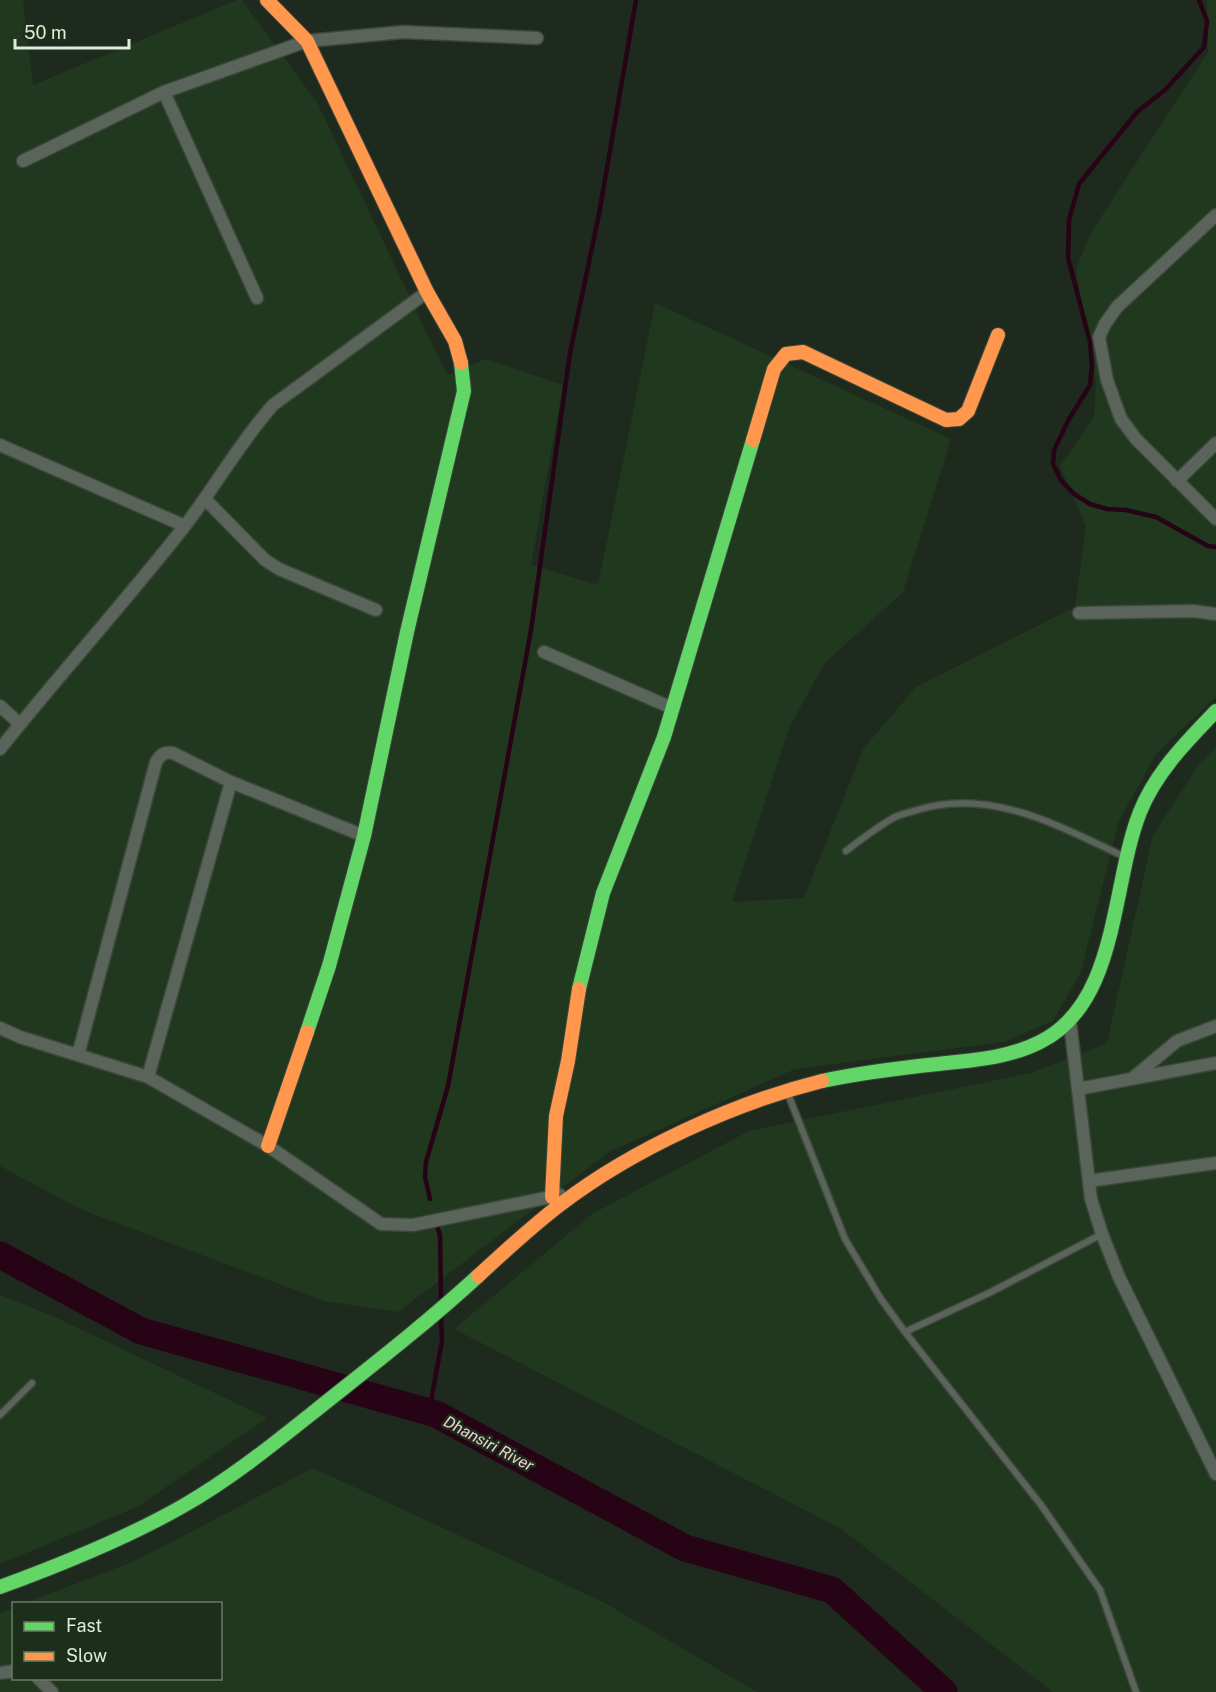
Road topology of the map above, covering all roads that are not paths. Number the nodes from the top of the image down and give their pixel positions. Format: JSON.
{"nodes":[{"id":1,"x":267,"y":0,"type":"edge"},
{"id":2,"x":537,"y":38,"type":"dead end"},
{"id":3,"x":307,"y":41,"type":"junction"},
{"id":4,"x":164,"y":92,"type":"junction"},
{"id":5,"x":22,"y":161,"type":"dead end"},
{"id":6,"x":1216,"y":215,"type":"edge"},
{"id":7,"x":427,"y":292,"type":"junction"},
{"id":8,"x":257,"y":297,"type":"dead end"},
{"id":9,"x":998,"y":335,"type":"dead end"},
{"id":10,"x":1216,"y":443,"type":"edge"},
{"id":11,"x":0,"y":444,"type":"edge"},
{"id":12,"x":1178,"y":481,"type":"junction"},
{"id":13,"x":205,"y":499,"type":"junction"},
{"id":14,"x":1216,"y":519,"type":"edge"},
{"id":15,"x":185,"y":526,"type":"junction"},
{"id":16,"x":376,"y":610,"type":"dead end"},
{"id":17,"x":1078,"y":613,"type":"dead end"},
{"id":18,"x":1216,"y":614,"type":"edge"},
{"id":19,"x":544,"y":652,"type":"dead end"},
{"id":20,"x":0,"y":706,"type":"edge"},
{"id":21,"x":672,"y":708,"type":"junction"},
{"id":22,"x":1216,"y":711,"type":"edge"},
{"id":23,"x":20,"y":724,"type":"junction"},
{"id":24,"x":0,"y":749,"type":"edge"},
{"id":25,"x":231,"y":782,"type":"junction"},
{"id":26,"x":364,"y":836,"type":"junction"},
{"id":27,"x":846,"y":851,"type":"dead end"},
{"id":28,"x":1127,"y":858,"type":"junction"},
{"id":29,"x":1070,"y":1022,"type":"junction"},
{"id":30,"x":1216,"y":1026,"type":"edge"},
{"id":31,"x":0,"y":1028,"type":"edge"},
{"id":32,"x":78,"y":1055,"type":"junction"},
{"id":33,"x":1216,"y":1063,"type":"edge"},
{"id":34,"x":148,"y":1077,"type":"junction"},
{"id":35,"x":1132,"y":1079,"type":"junction"},
{"id":36,"x":1078,"y":1089,"type":"junction"},
{"id":37,"x":787,"y":1091,"type":"junction"},
{"id":38,"x":268,"y":1146,"type":"junction"},
{"id":39,"x":1216,"y":1163,"type":"edge"},
{"id":40,"x":1089,"y":1181,"type":"junction"},
{"id":41,"x":576,"y":1193,"type":"junction"},
{"id":42,"x":552,"y":1197,"type":"junction"},
{"id":43,"x":1102,"y":1234,"type":"junction"},
{"id":44,"x":905,"y":1332,"type":"junction"},
{"id":45,"x":32,"y":1383,"type":"dead end"},
{"id":46,"x":0,"y":1415,"type":"edge"},
{"id":47,"x":1216,"y":1474,"type":"edge"},
{"id":48,"x":0,"y":1587,"type":"edge"},
{"id":49,"x":40,"y":1680,"type":"edge"},
{"id":50,"x":52,"y":1692,"type":"edge"},
{"id":51,"x":1136,"y":1692,"type":"edge"}],
"edges":[{"from":1,"to":3,"type":"street"},
{"from":2,"to":3,"type":"street"},
{"from":3,"to":4,"type":"street"},
{"from":3,"to":7,"type":"street"},
{"from":4,"to":5,"type":"street"},
{"from":4,"to":8,"type":"street"},
{"from":6,"to":12,"type":"street"},
{"from":7,"to":13,"type":"street"},
{"from":7,"to":26,"type":"street"},
{"from":9,"to":21,"type":"street"},
{"from":10,"to":12,"type":"street"},
{"from":11,"to":15,"type":"street"},
{"from":12,"to":14,"type":"street"},
{"from":13,"to":15,"type":"street"},
{"from":13,"to":16,"type":"street"},
{"from":15,"to":23,"type":"street"},
{"from":17,"to":18,"type":"street"},
{"from":19,"to":21,"type":"street"},
{"from":20,"to":23,"type":"street"},
{"from":21,"to":42,"type":"street"},
{"from":22,"to":28,"type":"street"},
{"from":23,"to":24,"type":"street"},
{"from":25,"to":26,"type":"street"},
{"from":25,"to":32,"type":"street"},
{"from":25,"to":34,"type":"street"},
{"from":26,"to":38,"type":"street"},
{"from":27,"to":28,"type":"lane"},
{"from":28,"to":29,"type":"street"},
{"from":29,"to":36,"type":"street"},
{"from":29,"to":37,"type":"street"},
{"from":30,"to":35,"type":"street"},
{"from":31,"to":32,"type":"street"},
{"from":32,"to":34,"type":"street"},
{"from":33,"to":35,"type":"street"},
{"from":34,"to":38,"type":"street"},
{"from":35,"to":36,"type":"street"},
{"from":36,"to":40,"type":"street"},
{"from":37,"to":41,"type":"street"},
{"from":37,"to":44,"type":"lane"},
{"from":38,"to":42,"type":"street"},
{"from":39,"to":40,"type":"street"},
{"from":40,"to":43,"type":"street"},
{"from":41,"to":42,"type":"street"},
{"from":41,"to":48,"type":"street"},
{"from":43,"to":44,"type":"lane"},
{"from":43,"to":47,"type":"street"},
{"from":44,"to":51,"type":"lane"},
{"from":45,"to":46,"type":"lane"},
{"from":49,"to":50,"type":"street"}]}
